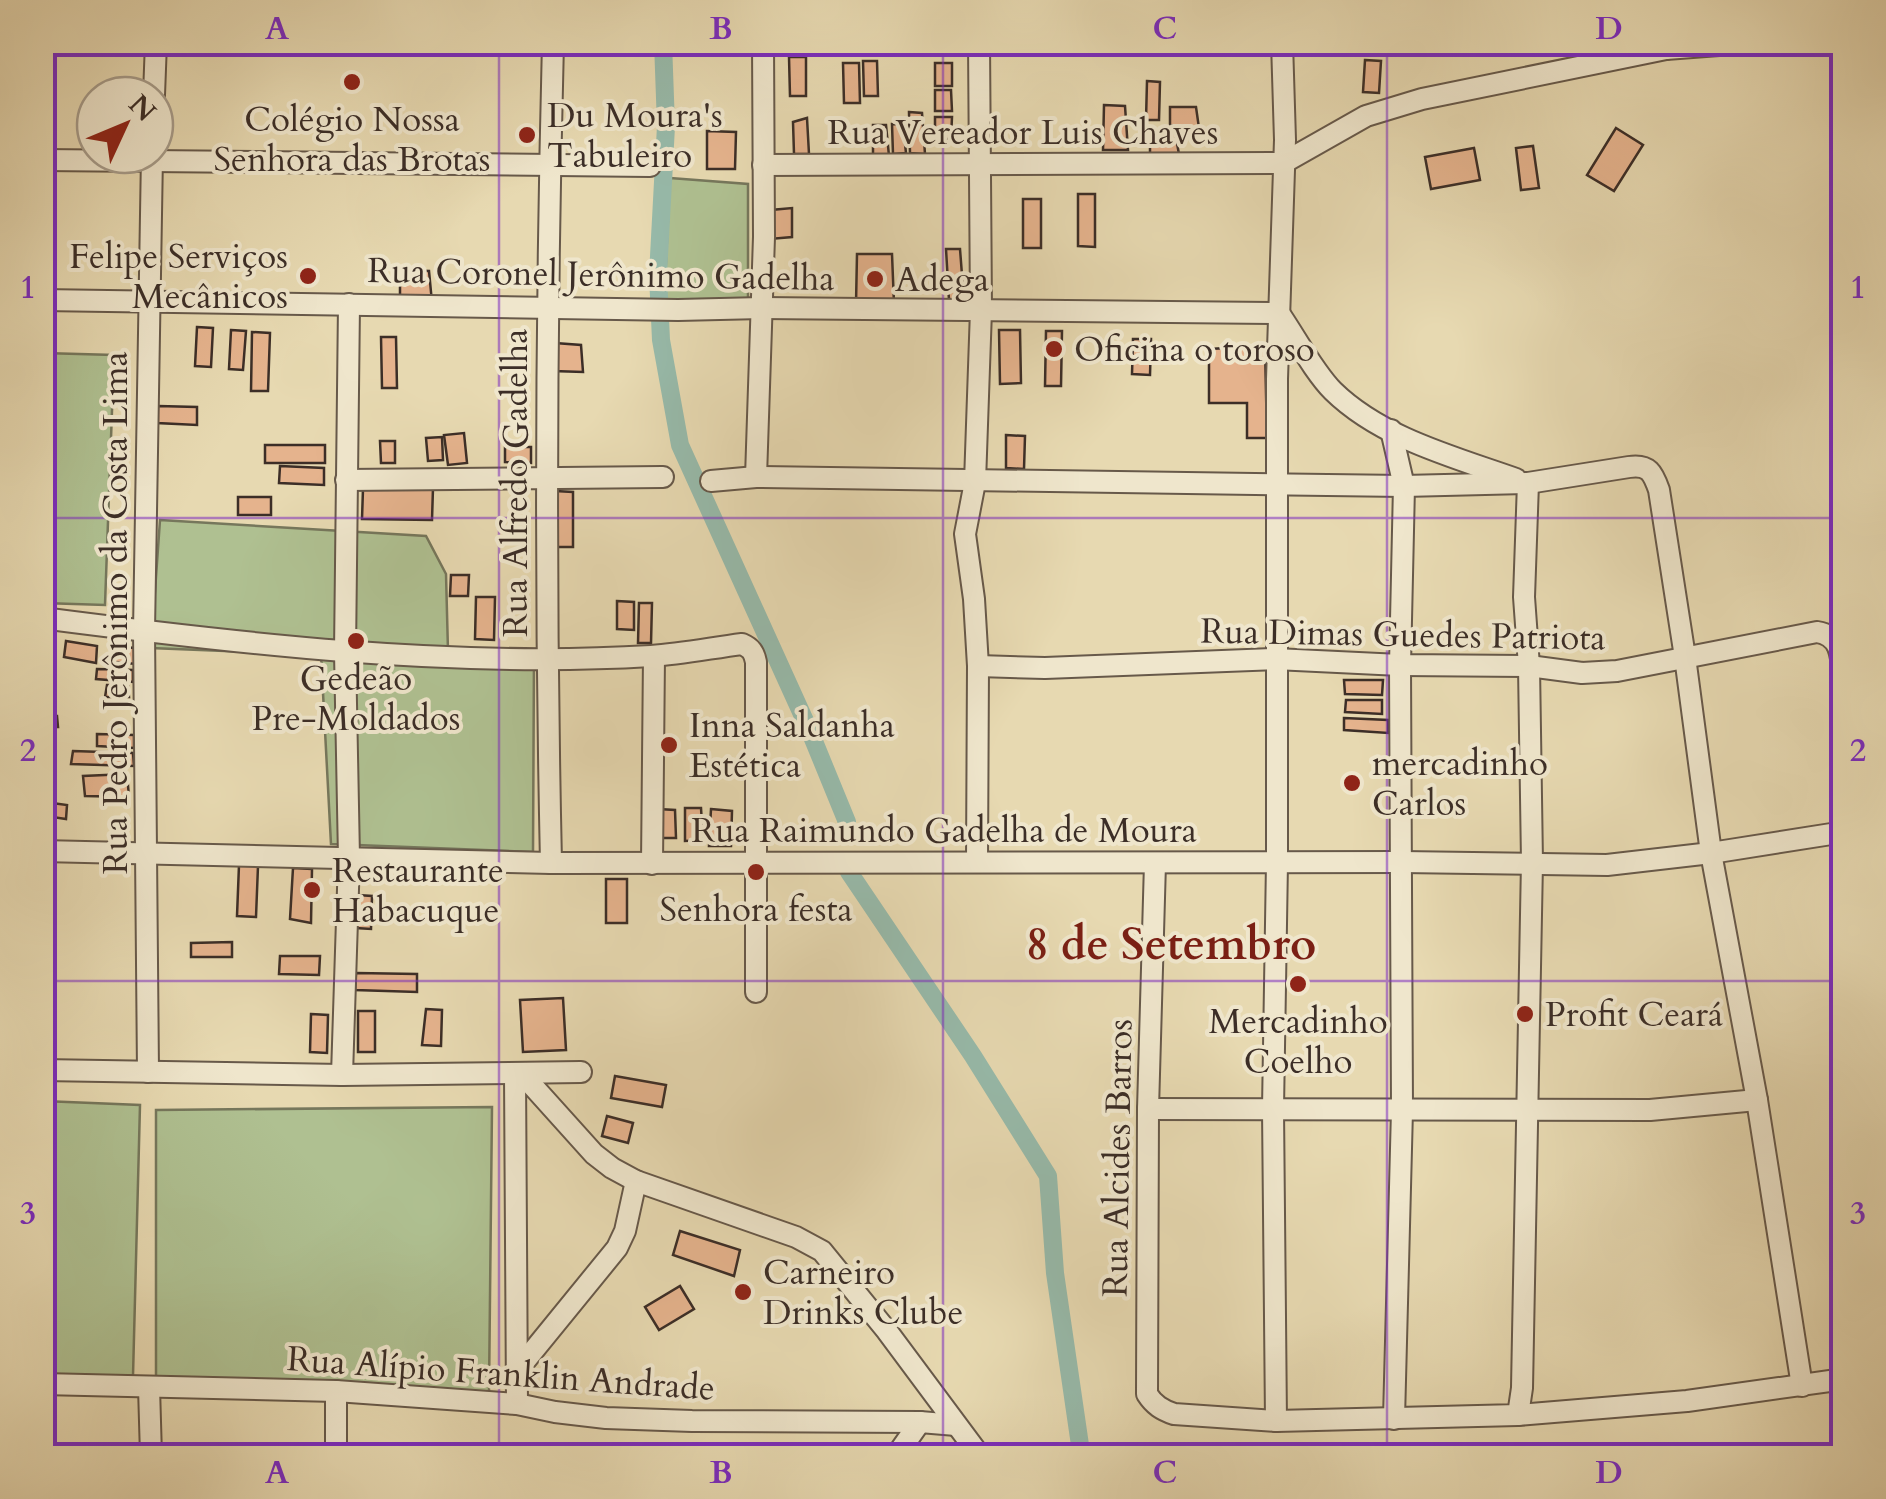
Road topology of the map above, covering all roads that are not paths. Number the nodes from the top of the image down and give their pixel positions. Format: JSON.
{"nodes":[{"id":1,"x":156,"y":42,"type":"edge"},
{"id":2,"x":553,"y":42,"type":"edge"},
{"id":3,"x":763,"y":42,"type":"edge"},
{"id":4,"x":979,"y":42,"type":"edge"},
{"id":5,"x":1282,"y":42,"type":"edge"},
{"id":6,"x":1580,"y":42,"type":"edge"},
{"id":7,"x":1758,"y":42,"type":"edge"},
{"id":8,"x":1666,"y":50,"type":"junction"},
{"id":9,"x":155,"y":75,"type":"edge"},
{"id":10,"x":175,"y":158,"type":"edge"},
{"id":11,"x":75,"y":159,"type":"edge"},
{"id":12,"x":42,"y":160,"type":"edge"},
{"id":13,"x":1283,"y":163,"type":"junction"},
{"id":14,"x":980,"y":164,"type":"junction"},
{"id":15,"x":550,"y":166,"type":"junction"},
{"id":16,"x":650,"y":166,"type":"dead end"},
{"id":17,"x":763,"y":166,"type":"junction"},
{"id":18,"x":152,"y":175,"type":"edge"},
{"id":19,"x":42,"y":300,"type":"edge"},
{"id":20,"x":148,"y":302,"type":"junction"},
{"id":21,"x":349,"y":304,"type":"junction"},
{"id":22,"x":549,"y":307,"type":"junction"},
{"id":23,"x":762,"y":308,"type":"junction"},
{"id":24,"x":981,"y":310,"type":"junction"},
{"id":25,"x":1280,"y":313,"type":"junction"},
{"id":26,"x":1391,"y":430,"type":"junction"},
{"id":27,"x":756,"y":477,"type":"junction"},
{"id":28,"x":548,"y":478,"type":"junction"},
{"id":29,"x":663,"y":478,"type":"dead end"},
{"id":30,"x":346,"y":480,"type":"junction"},
{"id":31,"x":710,"y":481,"type":"dead end"},
{"id":32,"x":975,"y":482,"type":"junction"},
{"id":33,"x":1278,"y":483,"type":"junction"},
{"id":34,"x":1528,"y":484,"type":"junction"},
{"id":35,"x":1404,"y":486,"type":"junction"},
{"id":36,"x":42,"y":618,"type":"edge"},
{"id":37,"x":144,"y":631,"type":"junction"},
{"id":38,"x":344,"y":652,"type":"junction"},
{"id":39,"x":654,"y":656,"type":"junction"},
{"id":40,"x":1685,"y":657,"type":"junction"},
{"id":41,"x":546,"y":659,"type":"junction"},
{"id":42,"x":1276,"y":659,"type":"junction"},
{"id":43,"x":1400,"y":665,"type":"junction"},
{"id":44,"x":978,"y":666,"type":"junction"},
{"id":45,"x":1529,"y":666,"type":"junction"},
{"id":46,"x":1844,"y":685,"type":"edge"},
{"id":47,"x":1844,"y":832,"type":"edge"},
{"id":48,"x":42,"y":851,"type":"edge"},
{"id":49,"x":1711,"y":853,"type":"junction"},
{"id":50,"x":148,"y":855,"type":"junction"},
{"id":51,"x":348,"y":858,"type":"junction"},
{"id":52,"x":757,"y":862,"type":"junction"},
{"id":53,"x":976,"y":862,"type":"junction"},
{"id":54,"x":1155,"y":862,"type":"junction"},
{"id":55,"x":1276,"y":862,"type":"junction"},
{"id":56,"x":1402,"y":862,"type":"junction"},
{"id":57,"x":1532,"y":862,"type":"junction"},
{"id":58,"x":550,"y":864,"type":"junction"},
{"id":59,"x":652,"y":864,"type":"junction"},
{"id":60,"x":756,"y":992,"type":"dead end"},
{"id":61,"x":42,"y":1070,"type":"edge"},
{"id":62,"x":148,"y":1072,"type":"junction"},
{"id":63,"x":581,"y":1072,"type":"dead end"},
{"id":64,"x":342,"y":1074,"type":"junction"},
{"id":65,"x":519,"y":1074,"type":"junction"},
{"id":66,"x":1757,"y":1100,"type":"junction"},
{"id":67,"x":1148,"y":1109,"type":"junction"},
{"id":68,"x":1273,"y":1109,"type":"junction"},
{"id":69,"x":1402,"y":1110,"type":"junction"},
{"id":70,"x":1526,"y":1111,"type":"junction"},
{"id":71,"x":636,"y":1181,"type":"junction"},
{"id":72,"x":516,"y":1372,"type":"junction"},
{"id":73,"x":1844,"y":1379,"type":"edge"},
{"id":74,"x":42,"y":1384,"type":"edge"},
{"id":75,"x":1802,"y":1386,"type":"junction"},
{"id":76,"x":149,"y":1387,"type":"junction"},
{"id":77,"x":336,"y":1390,"type":"junction"},
{"id":78,"x":517,"y":1404,"type":"junction"},
{"id":79,"x":1518,"y":1415,"type":"junction"},
{"id":80,"x":1394,"y":1419,"type":"junction"},
{"id":81,"x":1276,"y":1421,"type":"junction"},
{"id":82,"x":920,"y":1422,"type":"junction"},
{"id":83,"x":956,"y":1425,"type":"junction"},
{"id":84,"x":892,"y":1455,"type":"edge"},
{"id":85,"x":150,"y":1456,"type":"edge"},
{"id":86,"x":336,"y":1456,"type":"edge"},
{"id":87,"x":980,"y":1456,"type":"edge"}],
"edges":[{"from":1,"to":9,"type":"street"},
{"from":2,"to":15,"type":"street","name":"Rua Alfredo Gadelha"},
{"from":3,"to":17,"type":"street"},
{"from":4,"to":14,"type":"street"},
{"from":5,"to":13,"type":"street"},
{"from":6,"to":8,"type":"street"},
{"from":7,"to":8,"type":"street"},
{"from":8,"to":13,"type":"street"},
{"from":10,"to":15,"type":"street"},
{"from":11,"to":12,"type":"street"},
{"from":13,"to":14,"type":"street","name":"Rua Vereador Luis Chaves"},
{"from":13,"to":25,"type":"street"},
{"from":14,"to":17,"type":"street","name":"Rua Vereador Luis Chaves"},
{"from":14,"to":24,"type":"street"},
{"from":15,"to":16,"type":"street"},
{"from":15,"to":22,"type":"street","name":"Rua Alfredo Gadelha"},
{"from":17,"to":23,"type":"street"},
{"from":18,"to":20,"type":"street","name":"Rua Pedro Jerônimo da Costa Lima"},
{"from":19,"to":20,"type":"street","name":"Rua Coronel Jerônimo Gadelha"},
{"from":20,"to":21,"type":"street","name":"Rua Coronel Jerônimo Gadelha"},
{"from":20,"to":37,"type":"street","name":"Rua Pedro Jerônimo da Costa Lima"},
{"from":21,"to":22,"type":"street","name":"Rua Coronel Jerônimo Gadelha"},
{"from":21,"to":30,"type":"street"},
{"from":22,"to":23,"type":"street","name":"Rua Coronel Jerônimo Gadelha"},
{"from":22,"to":28,"type":"street","name":"Rua Alfredo Gadelha"},
{"from":23,"to":24,"type":"street","name":"Rua Coronel Jerônimo Gadelha"},
{"from":23,"to":27,"type":"street"},
{"from":24,"to":25,"type":"street","name":"Rua Coronel Jerônimo Gadelha"},
{"from":24,"to":32,"type":"street"},
{"from":25,"to":26,"type":"street"},
{"from":25,"to":33,"type":"street"},
{"from":26,"to":34,"type":"street"},
{"from":26,"to":35,"type":"street"},
{"from":27,"to":31,"type":"street"},
{"from":27,"to":32,"type":"street"},
{"from":28,"to":29,"type":"street"},
{"from":28,"to":30,"type":"street"},
{"from":28,"to":41,"type":"street","name":"Rua Alfredo Gadelha"},
{"from":30,"to":38,"type":"street"},
{"from":32,"to":33,"type":"street"},
{"from":32,"to":44,"type":"street"},
{"from":33,"to":35,"type":"street"},
{"from":33,"to":42,"type":"street"},
{"from":34,"to":35,"type":"street"},
{"from":34,"to":40,"type":"street"},
{"from":34,"to":45,"type":"street"},
{"from":35,"to":43,"type":"street"},
{"from":36,"to":37,"type":"street"},
{"from":37,"to":38,"type":"street"},
{"from":37,"to":50,"type":"street","name":"Rua Pedro Jerônimo da Costa Lima"},
{"from":38,"to":41,"type":"street"},
{"from":38,"to":51,"type":"street"},
{"from":39,"to":41,"type":"street"},
{"from":39,"to":52,"type":"street"},
{"from":39,"to":59,"type":"street"},
{"from":40,"to":45,"type":"street","name":"Rua Dimas Guedes Patriota"},
{"from":40,"to":46,"type":"street","name":"Rua Dimas Guedes Patriota"},
{"from":40,"to":49,"type":"street"},
{"from":41,"to":58,"type":"street","name":"Rua Alfredo Gadelha"},
{"from":42,"to":43,"type":"street","name":"Rua Dimas Guedes Patriota"},
{"from":42,"to":44,"type":"street","name":"Rua Dimas Guedes Patriota"},
{"from":42,"to":55,"type":"street"},
{"from":43,"to":45,"type":"street","name":"Rua Dimas Guedes Patriota"},
{"from":43,"to":56,"type":"street"},
{"from":44,"to":53,"type":"street"},
{"from":45,"to":57,"type":"street"},
{"from":47,"to":49,"type":"street","name":"Rua Raimundo Gadelha de Moura"},
{"from":48,"to":50,"type":"street","name":"Rua Raimundo Gadelha de Moura"},
{"from":49,"to":57,"type":"street","name":"Rua Raimundo Gadelha de Moura"},
{"from":49,"to":66,"type":"street"},
{"from":50,"to":51,"type":"street","name":"Rua Raimundo Gadelha de Moura"},
{"from":50,"to":62,"type":"street","name":"Rua Pedro Jerônimo da Costa Lima"},
{"from":51,"to":58,"type":"street","name":"Rua Raimundo Gadelha de Moura"},
{"from":51,"to":64,"type":"street"},
{"from":52,"to":53,"type":"street","name":"Rua Raimundo Gadelha de Moura"},
{"from":52,"to":59,"type":"street","name":"Rua Raimundo Gadelha de Moura"},
{"from":52,"to":60,"type":"street"},
{"from":53,"to":54,"type":"street","name":"Rua Raimundo Gadelha de Moura"},
{"from":54,"to":55,"type":"street","name":"Rua Raimundo Gadelha de Moura"},
{"from":54,"to":67,"type":"street","name":"Rua Alcides Barros"},
{"from":55,"to":56,"type":"street","name":"Rua Raimundo Gadelha de Moura"},
{"from":55,"to":68,"type":"street"},
{"from":56,"to":57,"type":"street","name":"Rua Raimundo Gadelha de Moura"},
{"from":56,"to":69,"type":"street"},
{"from":57,"to":70,"type":"street"},
{"from":58,"to":59,"type":"street","name":"Rua Raimundo Gadelha de Moura"},
{"from":61,"to":62,"type":"street"},
{"from":62,"to":64,"type":"street"},
{"from":63,"to":65,"type":"street"},
{"from":64,"to":65,"type":"street"},
{"from":65,"to":71,"type":"street"},
{"from":65,"to":72,"type":"street"},
{"from":66,"to":70,"type":"street"},
{"from":66,"to":75,"type":"street"},
{"from":67,"to":68,"type":"street"},
{"from":67,"to":81,"type":"street","name":"Rua Alcides Barros"},
{"from":68,"to":69,"type":"street"},
{"from":68,"to":81,"type":"street"},
{"from":69,"to":70,"type":"street"},
{"from":69,"to":80,"type":"street"},
{"from":70,"to":79,"type":"street"},
{"from":71,"to":72,"type":"street"},
{"from":71,"to":83,"type":"street"},
{"from":72,"to":78,"type":"street"},
{"from":73,"to":75,"type":"street"},
{"from":74,"to":76,"type":"street","name":"Rua Alípio Franklin Andrade"},
{"from":75,"to":79,"type":"street"},
{"from":76,"to":77,"type":"street","name":"Rua Alípio Franklin Andrade"},
{"from":76,"to":85,"type":"street"},
{"from":77,"to":78,"type":"street","name":"Rua Alípio Franklin Andrade"},
{"from":77,"to":86,"type":"street"},
{"from":78,"to":82,"type":"street","name":"Rua Alípio Franklin Andrade"},
{"from":79,"to":80,"type":"street"},
{"from":80,"to":81,"type":"street"},
{"from":82,"to":83,"type":"street","name":"Rua Alípio Franklin Andrade"},
{"from":82,"to":84,"type":"street"},
{"from":83,"to":87,"type":"street"}]}
